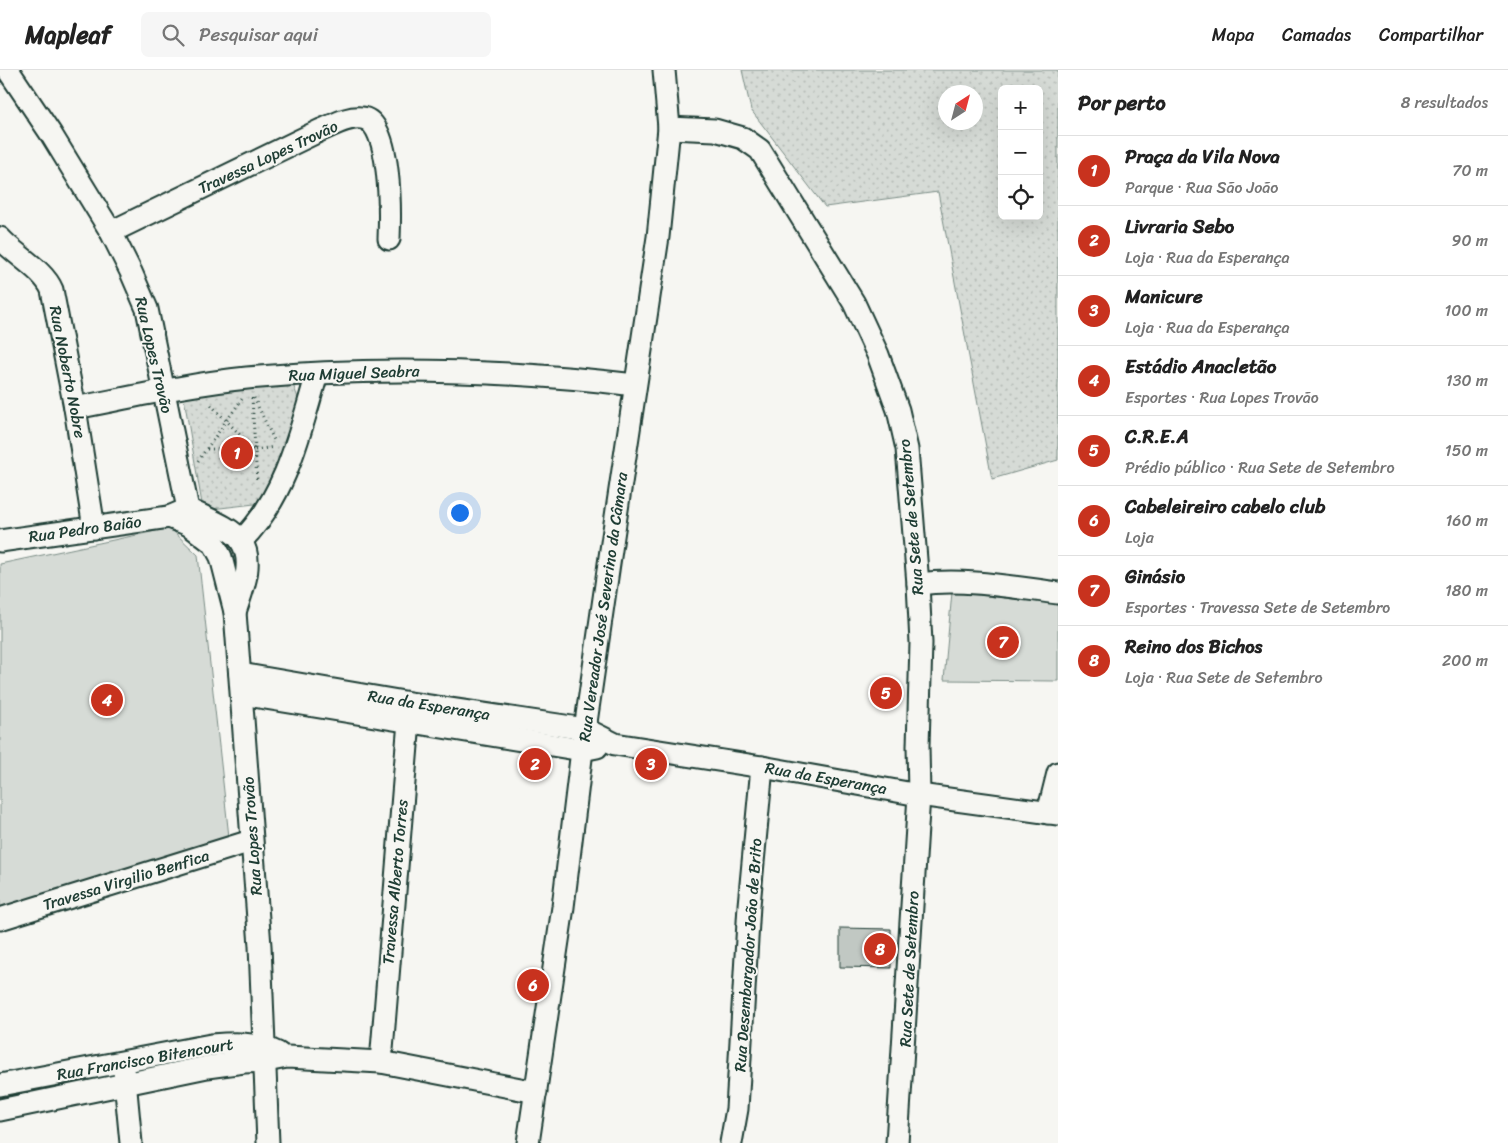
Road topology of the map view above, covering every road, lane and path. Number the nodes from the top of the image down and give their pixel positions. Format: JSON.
{"nodes":[{"id":1,"x":8,"y":70,"type":"edge"},
{"id":2,"x":664,"y":70,"type":"edge"},
{"id":3,"x":669,"y":128,"type":"junction"},
{"id":4,"x":111,"y":232,"type":"junction"},
{"id":5,"x":0,"y":238,"type":"edge"},
{"id":6,"x":389,"y":239,"type":"dead end"},
{"id":7,"x":317,"y":374,"type":"junction"},
{"id":8,"x":635,"y":385,"type":"junction"},
{"id":9,"x":164,"y":391,"type":"junction"},
{"id":10,"x":236,"y":396,"type":"dead end"},
{"id":11,"x":216,"y":399,"type":"dead end"},
{"id":12,"x":76,"y":408,"type":"junction"},
{"id":13,"x":227,"y":421,"type":"junction"},
{"id":14,"x":281,"y":437,"type":"dead end"},
{"id":15,"x":278,"y":446,"type":"junction"},
{"id":16,"x":207,"y":449,"type":"junction"},
{"id":17,"x":255,"y":450,"type":"junction"},
{"id":18,"x":196,"y":452,"type":"dead end"},
{"id":19,"x":274,"y":455,"type":"dead end"},
{"id":20,"x":258,"y":489,"type":"dead end"},
{"id":21,"x":182,"y":517,"type":"junction"},
{"id":22,"x":94,"y":528,"type":"junction"},
{"id":23,"x":0,"y":541,"type":"edge"},
{"id":24,"x":241,"y":541,"type":"junction"},
{"id":25,"x":918,"y":584,"type":"junction"},
{"id":26,"x":1058,"y":593,"type":"edge"},
{"id":27,"x":235,"y":612,"type":"junction"},
{"id":28,"x":241,"y":684,"type":"junction"},
{"id":29,"x":410,"y":712,"type":"junction"},
{"id":30,"x":585,"y":729,"type":"junction"},
{"id":31,"x":616,"y":744,"type":"junction"},
{"id":32,"x":582,"y":750,"type":"junction"},
{"id":33,"x":762,"y":767,"type":"junction"},
{"id":34,"x":1058,"y":773,"type":"edge"},
{"id":35,"x":919,"y":795,"type":"junction"},
{"id":36,"x":1053,"y":813,"type":"edge"},
{"id":37,"x":251,"y":841,"type":"junction"},
{"id":38,"x":0,"y":919,"type":"edge"},
{"id":39,"x":266,"y":1054,"type":"junction"},
{"id":40,"x":380,"y":1062,"type":"junction"},
{"id":41,"x":124,"y":1073,"type":"junction"},
{"id":42,"x":0,"y":1085,"type":"edge"},
{"id":43,"x":536,"y":1092,"type":"junction"},
{"id":44,"x":0,"y":1110,"type":"edge"},
{"id":45,"x":131,"y":1143,"type":"edge"},
{"id":46,"x":268,"y":1143,"type":"edge"},
{"id":47,"x":528,"y":1143,"type":"edge"},
{"id":48,"x":731,"y":1143,"type":"edge"},
{"id":49,"x":898,"y":1143,"type":"edge"}],
"edges":[{"from":1,"to":4,"type":"street","name":"Rua Lopes Trovão"},
{"from":2,"to":3,"type":"street","name":"Rua Vereador José Severino da Câmara"},
{"from":3,"to":8,"type":"street","name":"Rua Vereador José Severino da Câmara"},
{"from":3,"to":25,"type":"street","name":"Rua Sete de Setembro"},
{"from":4,"to":6,"type":"street","name":"Travessa Lopes Trovão"},
{"from":4,"to":9,"type":"street","name":"Rua Lopes Trovão"},
{"from":5,"to":12,"type":"street","name":"Rua Noberto Nobre"},
{"from":7,"to":8,"type":"street","name":"Rua Miguel Seabra"},
{"from":7,"to":9,"type":"street","name":"Rua Miguel Seabra"},
{"from":7,"to":24,"type":"street"},
{"from":8,"to":30,"type":"street","name":"Rua Vereador José Severino da Câmara"},
{"from":9,"to":12,"type":"street","name":"Rua Miguel Seabra"},
{"from":9,"to":21,"type":"street","name":"Rua Lopes Trovão"},
{"from":10,"to":13,"type":"path"},
{"from":11,"to":13,"type":"path"},
{"from":12,"to":22,"type":"street","name":"Rua Noberto Nobre"},
{"from":13,"to":16,"type":"path"},
{"from":13,"to":17,"type":"path"},
{"from":14,"to":15,"type":"path"},
{"from":15,"to":17,"type":"path"},
{"from":15,"to":17,"type":"path"},
{"from":15,"to":19,"type":"path"},
{"from":16,"to":17,"type":"path"},
{"from":16,"to":18,"type":"path"},
{"from":17,"to":20,"type":"path"},
{"from":21,"to":22,"type":"street","name":"Rua Pedro Baião"},
{"from":21,"to":24,"type":"street"},
{"from":21,"to":27,"type":"street"},
{"from":22,"to":23,"type":"street","name":"Rua Pedro Baião"},
{"from":24,"to":27,"type":"street"},
{"from":25,"to":26,"type":"street"},
{"from":25,"to":35,"type":"street","name":"Rua Sete de Setembro"},
{"from":27,"to":28,"type":"street","name":"Rua Lopes Trovão"},
{"from":28,"to":29,"type":"street","name":"Rua da Esperança"},
{"from":28,"to":37,"type":"street","name":"Rua Lopes Trovão"},
{"from":29,"to":30,"type":"street","name":"Rua da Esperança"},
{"from":29,"to":32,"type":"street","name":"Rua da Esperança"},
{"from":29,"to":40,"type":"street","name":"Travessa Alberto Torres"},
{"from":30,"to":31,"type":"street","name":"Rua da Esperança"},
{"from":30,"to":32,"type":"street","name":"Rua Vereador José Severino da Câmara"},
{"from":31,"to":32,"type":"street","name":"Rua da Esperança"},
{"from":31,"to":33,"type":"street","name":"Rua da Esperança"},
{"from":32,"to":43,"type":"street","name":"Rua Vereador José Severino da Câmara"},
{"from":33,"to":35,"type":"street","name":"Rua da Esperança"},
{"from":33,"to":48,"type":"street","name":"Rua Desembargador João de Brito"},
{"from":34,"to":36,"type":"street"},
{"from":35,"to":36,"type":"street","name":"Rua da Esperança"},
{"from":35,"to":49,"type":"street","name":"Rua Sete de Setembro"},
{"from":37,"to":38,"type":"street","name":"Travessa Virgilio Benfica"},
{"from":37,"to":39,"type":"street","name":"Rua Lopes Trovão"},
{"from":39,"to":40,"type":"street","name":"Rua Francisco Bitencourt"},
{"from":39,"to":41,"type":"street","name":"Rua Francisco Bitencourt"},
{"from":39,"to":46,"type":"street","name":"Rua Lopes Trovão"},
{"from":40,"to":43,"type":"street","name":"Rua Francisco Bitencourt"},
{"from":41,"to":42,"type":"street","name":"Rua Francisco Bitencourt"},
{"from":41,"to":44,"type":"street","name":"Rua Francisco Bitencourt"},
{"from":41,"to":45,"type":"street"},
{"from":43,"to":47,"type":"street","name":"Rua Vereador José Severino da Câmara"}]}
